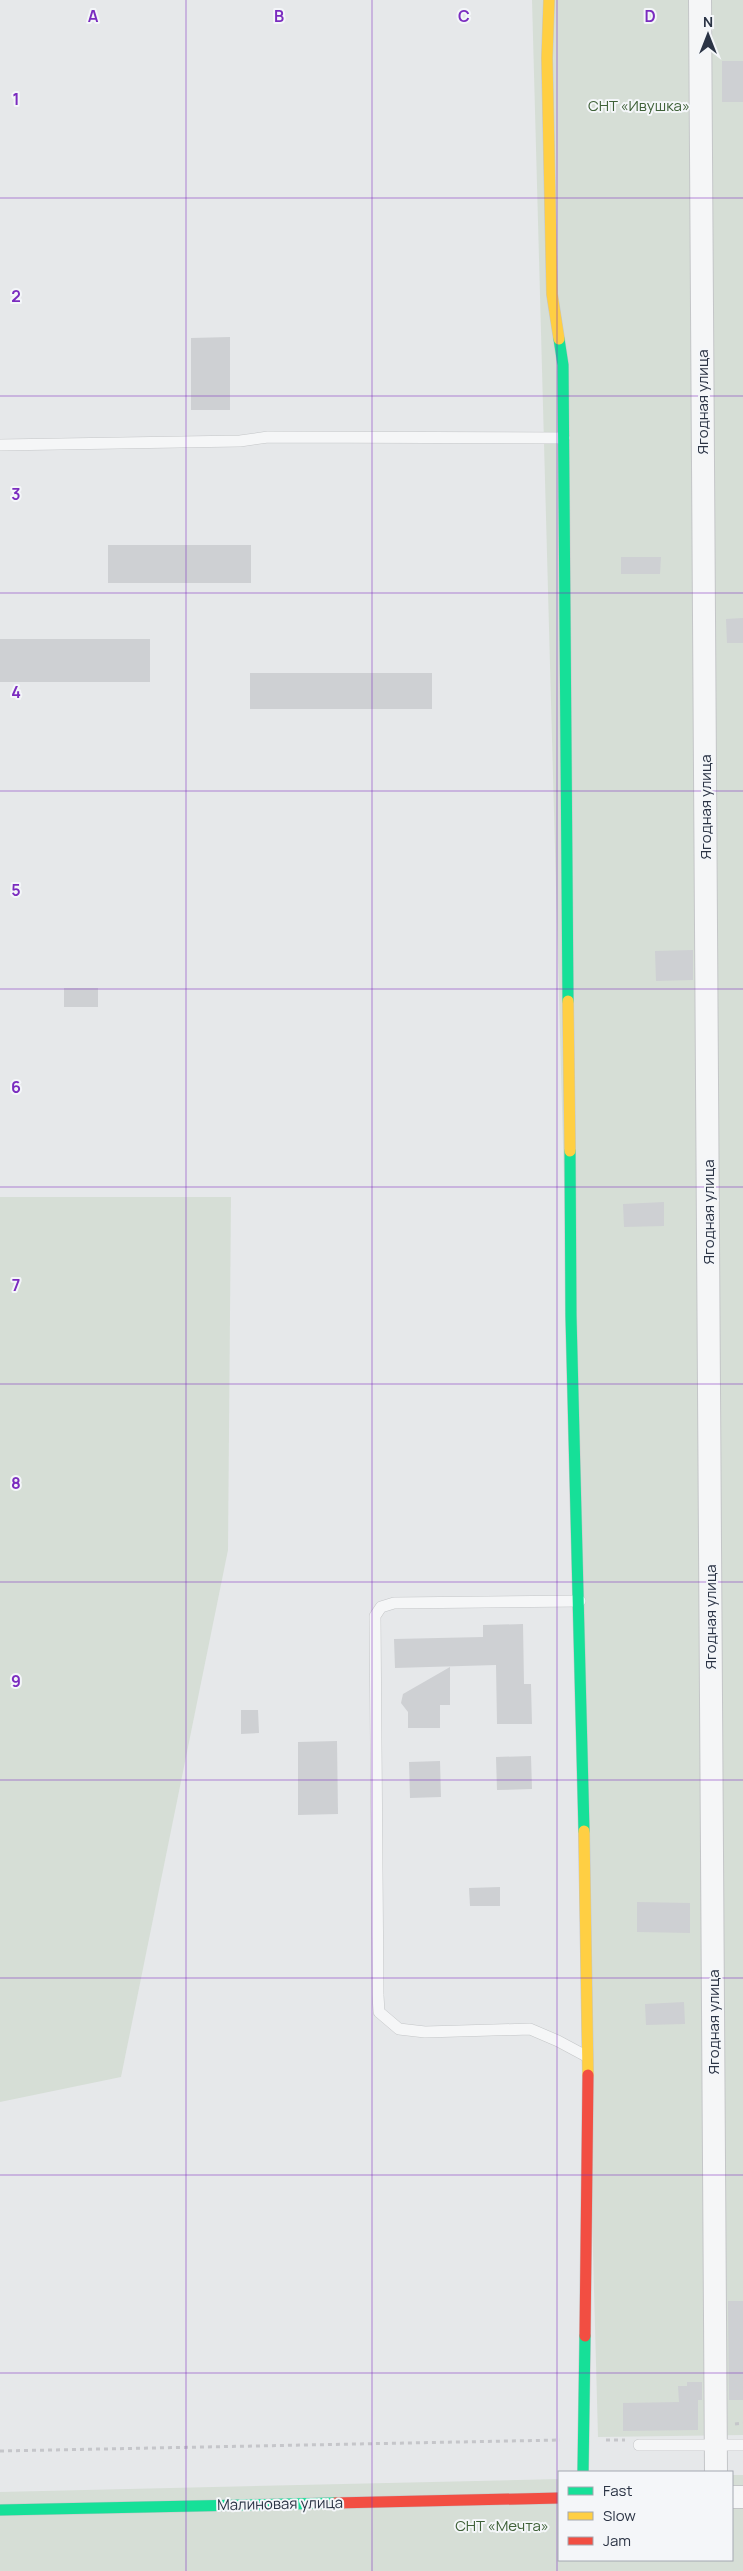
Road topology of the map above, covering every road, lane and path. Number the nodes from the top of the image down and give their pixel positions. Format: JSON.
{"nodes":[{"id":1,"x":549,"y":0,"type":"edge"},
{"id":2,"x":700,"y":0,"type":"edge"},
{"id":3,"x":564,"y":438,"type":"junction"},
{"id":4,"x":0,"y":445,"type":"edge"},
{"id":5,"x":580,"y":1601,"type":"junction"},
{"id":6,"x":588,"y":2057,"type":"junction"},
{"id":7,"x":716,"y":2434,"type":"junction"},
{"id":8,"x":584,"y":2440,"type":"junction"},
{"id":9,"x":639,"y":2445,"type":"joint"},
{"id":10,"x":743,"y":2445,"type":"edge"},
{"id":11,"x":0,"y":2451,"type":"edge"},
{"id":12,"x":584,"y":2471,"type":"edge"},
{"id":13,"x":716,"y":2471,"type":"edge"},
{"id":14,"x":558,"y":2498,"type":"edge"},
{"id":15,"x":0,"y":2510,"type":"edge"}],
"edges":[{"from":1,"to":3,"type":"street"},
{"from":2,"to":7,"type":"street","name":"Ягодная улица"},
{"from":3,"to":4,"type":"lane"},
{"from":3,"to":5,"type":"street"},
{"from":5,"to":6,"type":"street"},
{"from":5,"to":6,"type":"lane"},
{"from":6,"to":8,"type":"street"},
{"from":7,"to":9,"type":"lane"},
{"from":7,"to":10,"type":"lane"},
{"from":7,"to":13,"type":"street","name":"Ягодная улица"},
{"from":8,"to":9,"type":"path"},
{"from":8,"to":11,"type":"path"},
{"from":8,"to":12,"type":"street"},
{"from":14,"to":15,"type":"street","name":"Малиновая улица"}]}
